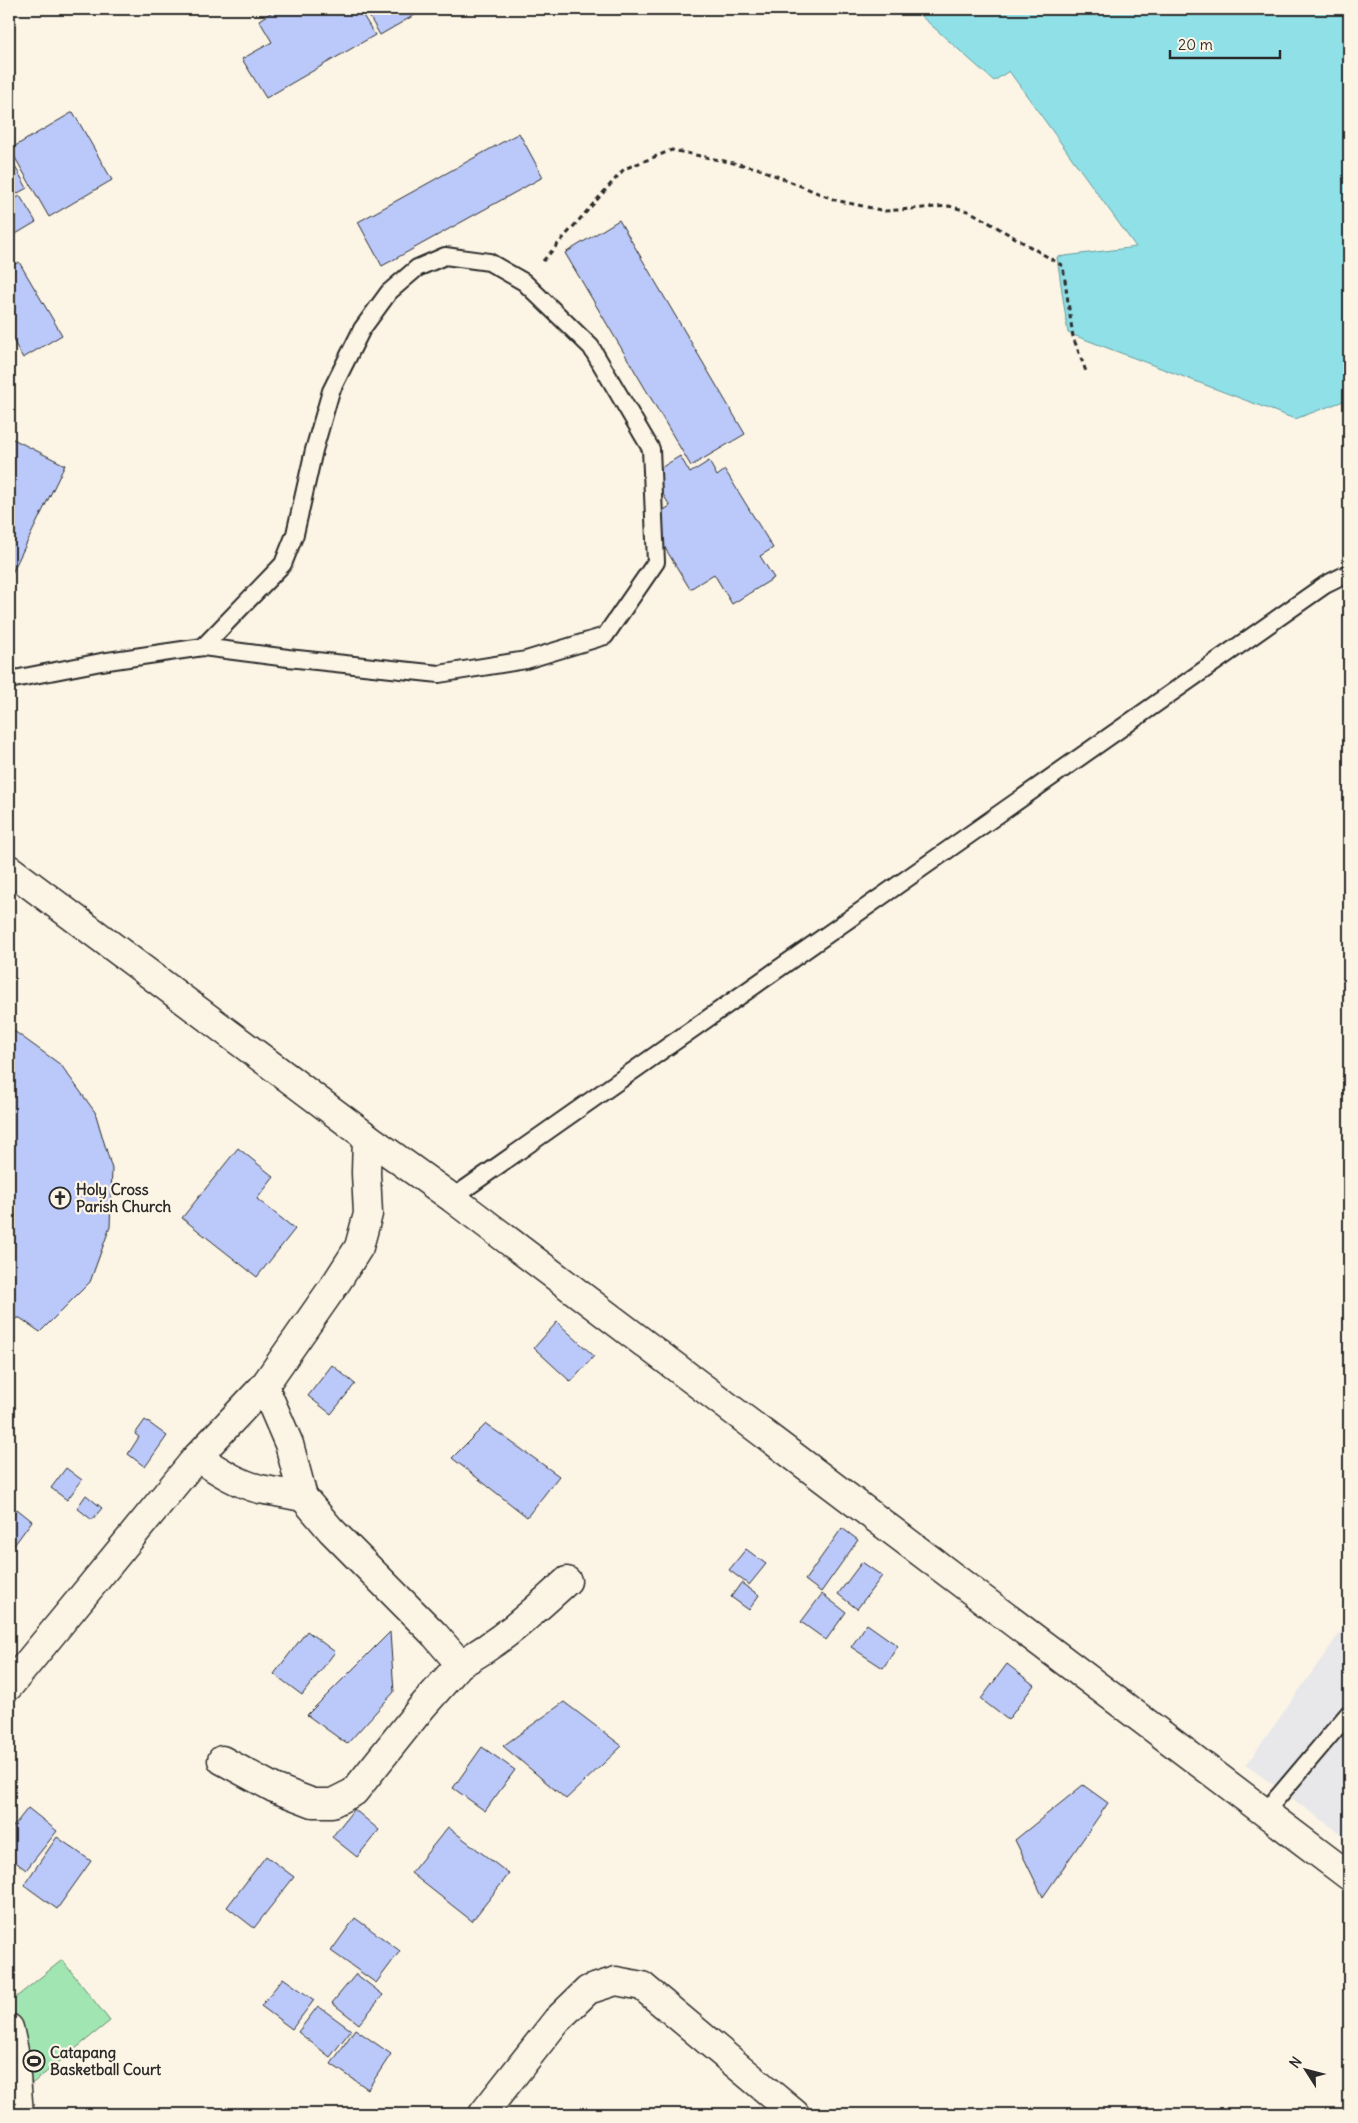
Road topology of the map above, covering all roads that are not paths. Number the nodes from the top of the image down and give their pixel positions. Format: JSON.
{"nodes":[{"id":1,"x":1349,"y":573,"type":"edge"},
{"id":2,"x":203,"y":647,"type":"junction"},
{"id":3,"x":9,"y":680,"type":"edge"},
{"id":4,"x":9,"y":869,"type":"edge"},
{"id":5,"x":367,"y":1137,"type":"junction"},
{"id":6,"x":452,"y":1198,"type":"junction"},
{"id":7,"x":264,"y":1386,"type":"junction"},
{"id":8,"x":197,"y":1457,"type":"junction"},
{"id":9,"x":303,"y":1497,"type":"junction"},
{"id":10,"x":566,"y":1581,"type":"dead end"},
{"id":11,"x":460,"y":1664,"type":"junction"},
{"id":12,"x":9,"y":1686,"type":"edge"},
{"id":13,"x":1349,"y":1713,"type":"edge"},
{"id":14,"x":222,"y":1760,"type":"dead end"},
{"id":15,"x":1266,"y":1811,"type":"junction"},
{"id":16,"x":1349,"y":1876,"type":"edge"},
{"id":17,"x":9,"y":2028,"type":"edge"},
{"id":18,"x":19,"y":2114,"type":"edge"},
{"id":19,"x":482,"y":2114,"type":"edge"},
{"id":20,"x":796,"y":2114,"type":"edge"}],
"edges":[{"from":1,"to":6,"type":"lane"},
{"from":2,"to":2,"type":"lane"},
{"from":2,"to":3,"type":"lane"},
{"from":4,"to":5,"type":"street"},
{"from":5,"to":6,"type":"street"},
{"from":5,"to":7,"type":"street"},
{"from":6,"to":15,"type":"street"},
{"from":7,"to":8,"type":"street"},
{"from":7,"to":9,"type":"street"},
{"from":8,"to":9,"type":"street"},
{"from":8,"to":12,"type":"street"},
{"from":9,"to":11,"type":"street"},
{"from":10,"to":11,"type":"street"},
{"from":11,"to":14,"type":"street"},
{"from":13,"to":15,"type":"lane"},
{"from":15,"to":16,"type":"street"},
{"from":17,"to":18,"type":"street"},
{"from":19,"to":20,"type":"street"}]}
